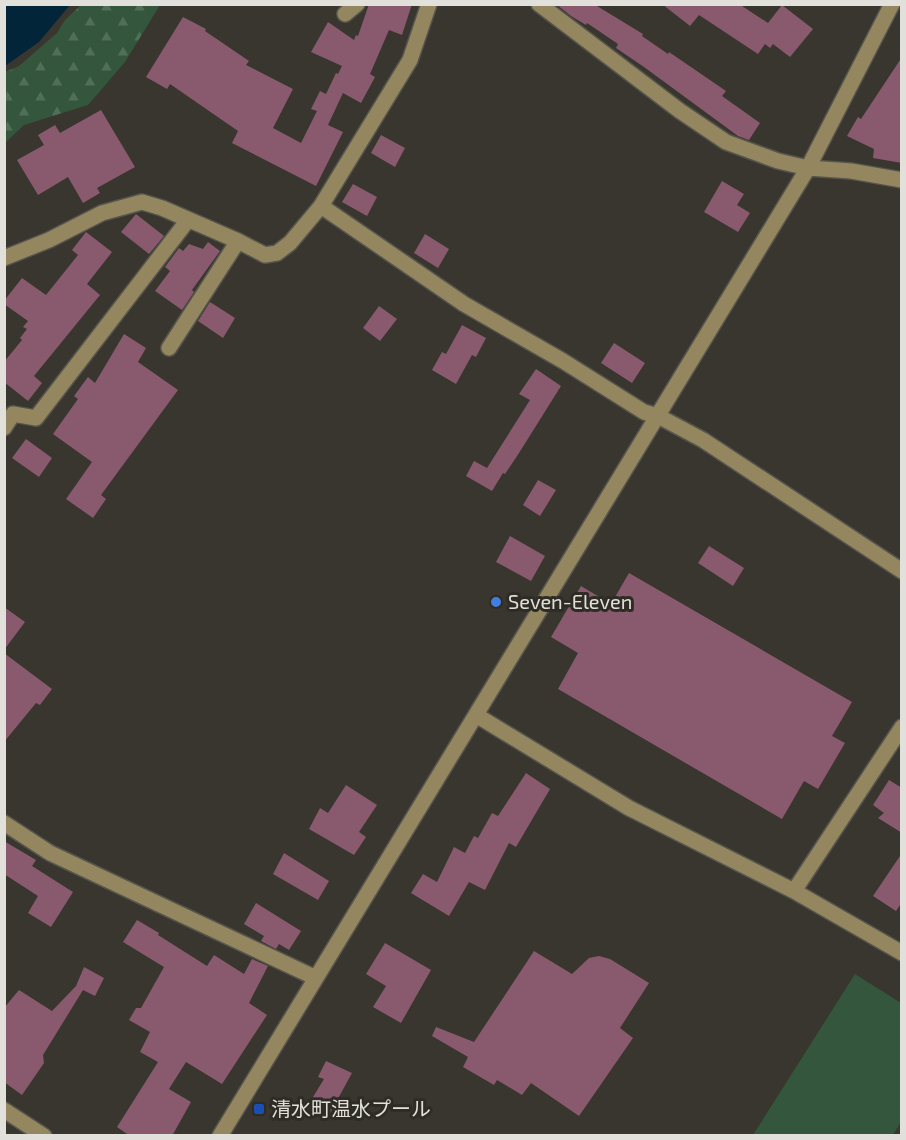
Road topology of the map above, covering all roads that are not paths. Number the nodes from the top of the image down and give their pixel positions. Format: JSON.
{"nodes":[{"id":1,"x":429,"y":4,"type":"edge"},
{"id":2,"x":539,"y":4,"type":"edge"},
{"id":3,"x":892,"y":4,"type":"edge"},
{"id":4,"x":808,"y":168,"type":"junction"},
{"id":5,"x":902,"y":180,"type":"edge"},
{"id":6,"x":321,"y":206,"type":"junction"},
{"id":7,"x":188,"y":220,"type":"junction"},
{"id":8,"x":238,"y":241,"type":"junction"},
{"id":9,"x":4,"y":258,"type":"edge"},
{"id":10,"x":169,"y":348,"type":"dead end"},
{"id":11,"x":658,"y":416,"type":"junction"},
{"id":12,"x":4,"y":428,"type":"edge"},
{"id":13,"x":902,"y":571,"type":"edge"},
{"id":14,"x":476,"y":716,"type":"junction"},
{"id":15,"x":902,"y":727,"type":"edge"},
{"id":16,"x":4,"y":823,"type":"edge"},
{"id":17,"x":794,"y":891,"type":"junction"},
{"id":18,"x":902,"y":953,"type":"edge"},
{"id":19,"x":316,"y":978,"type":"junction"},
{"id":20,"x":4,"y":1110,"type":"edge"},
{"id":21,"x":44,"y":1136,"type":"edge"},
{"id":22,"x":220,"y":1136,"type":"edge"}],
"edges":[{"from":1,"to":6,"type":"street"},
{"from":2,"to":4,"type":"street"},
{"from":3,"to":4,"type":"street"},
{"from":4,"to":5,"type":"street"},
{"from":4,"to":11,"type":"street"},
{"from":6,"to":8,"type":"street"},
{"from":6,"to":11,"type":"street"},
{"from":7,"to":8,"type":"street"},
{"from":7,"to":9,"type":"street"},
{"from":7,"to":12,"type":"street"},
{"from":8,"to":10,"type":"street"},
{"from":11,"to":13,"type":"street"},
{"from":11,"to":14,"type":"street"},
{"from":14,"to":17,"type":"street"},
{"from":14,"to":19,"type":"street"},
{"from":15,"to":17,"type":"street"},
{"from":16,"to":19,"type":"street"},
{"from":17,"to":18,"type":"street"},
{"from":19,"to":22,"type":"street"},
{"from":20,"to":21,"type":"street"}]}
